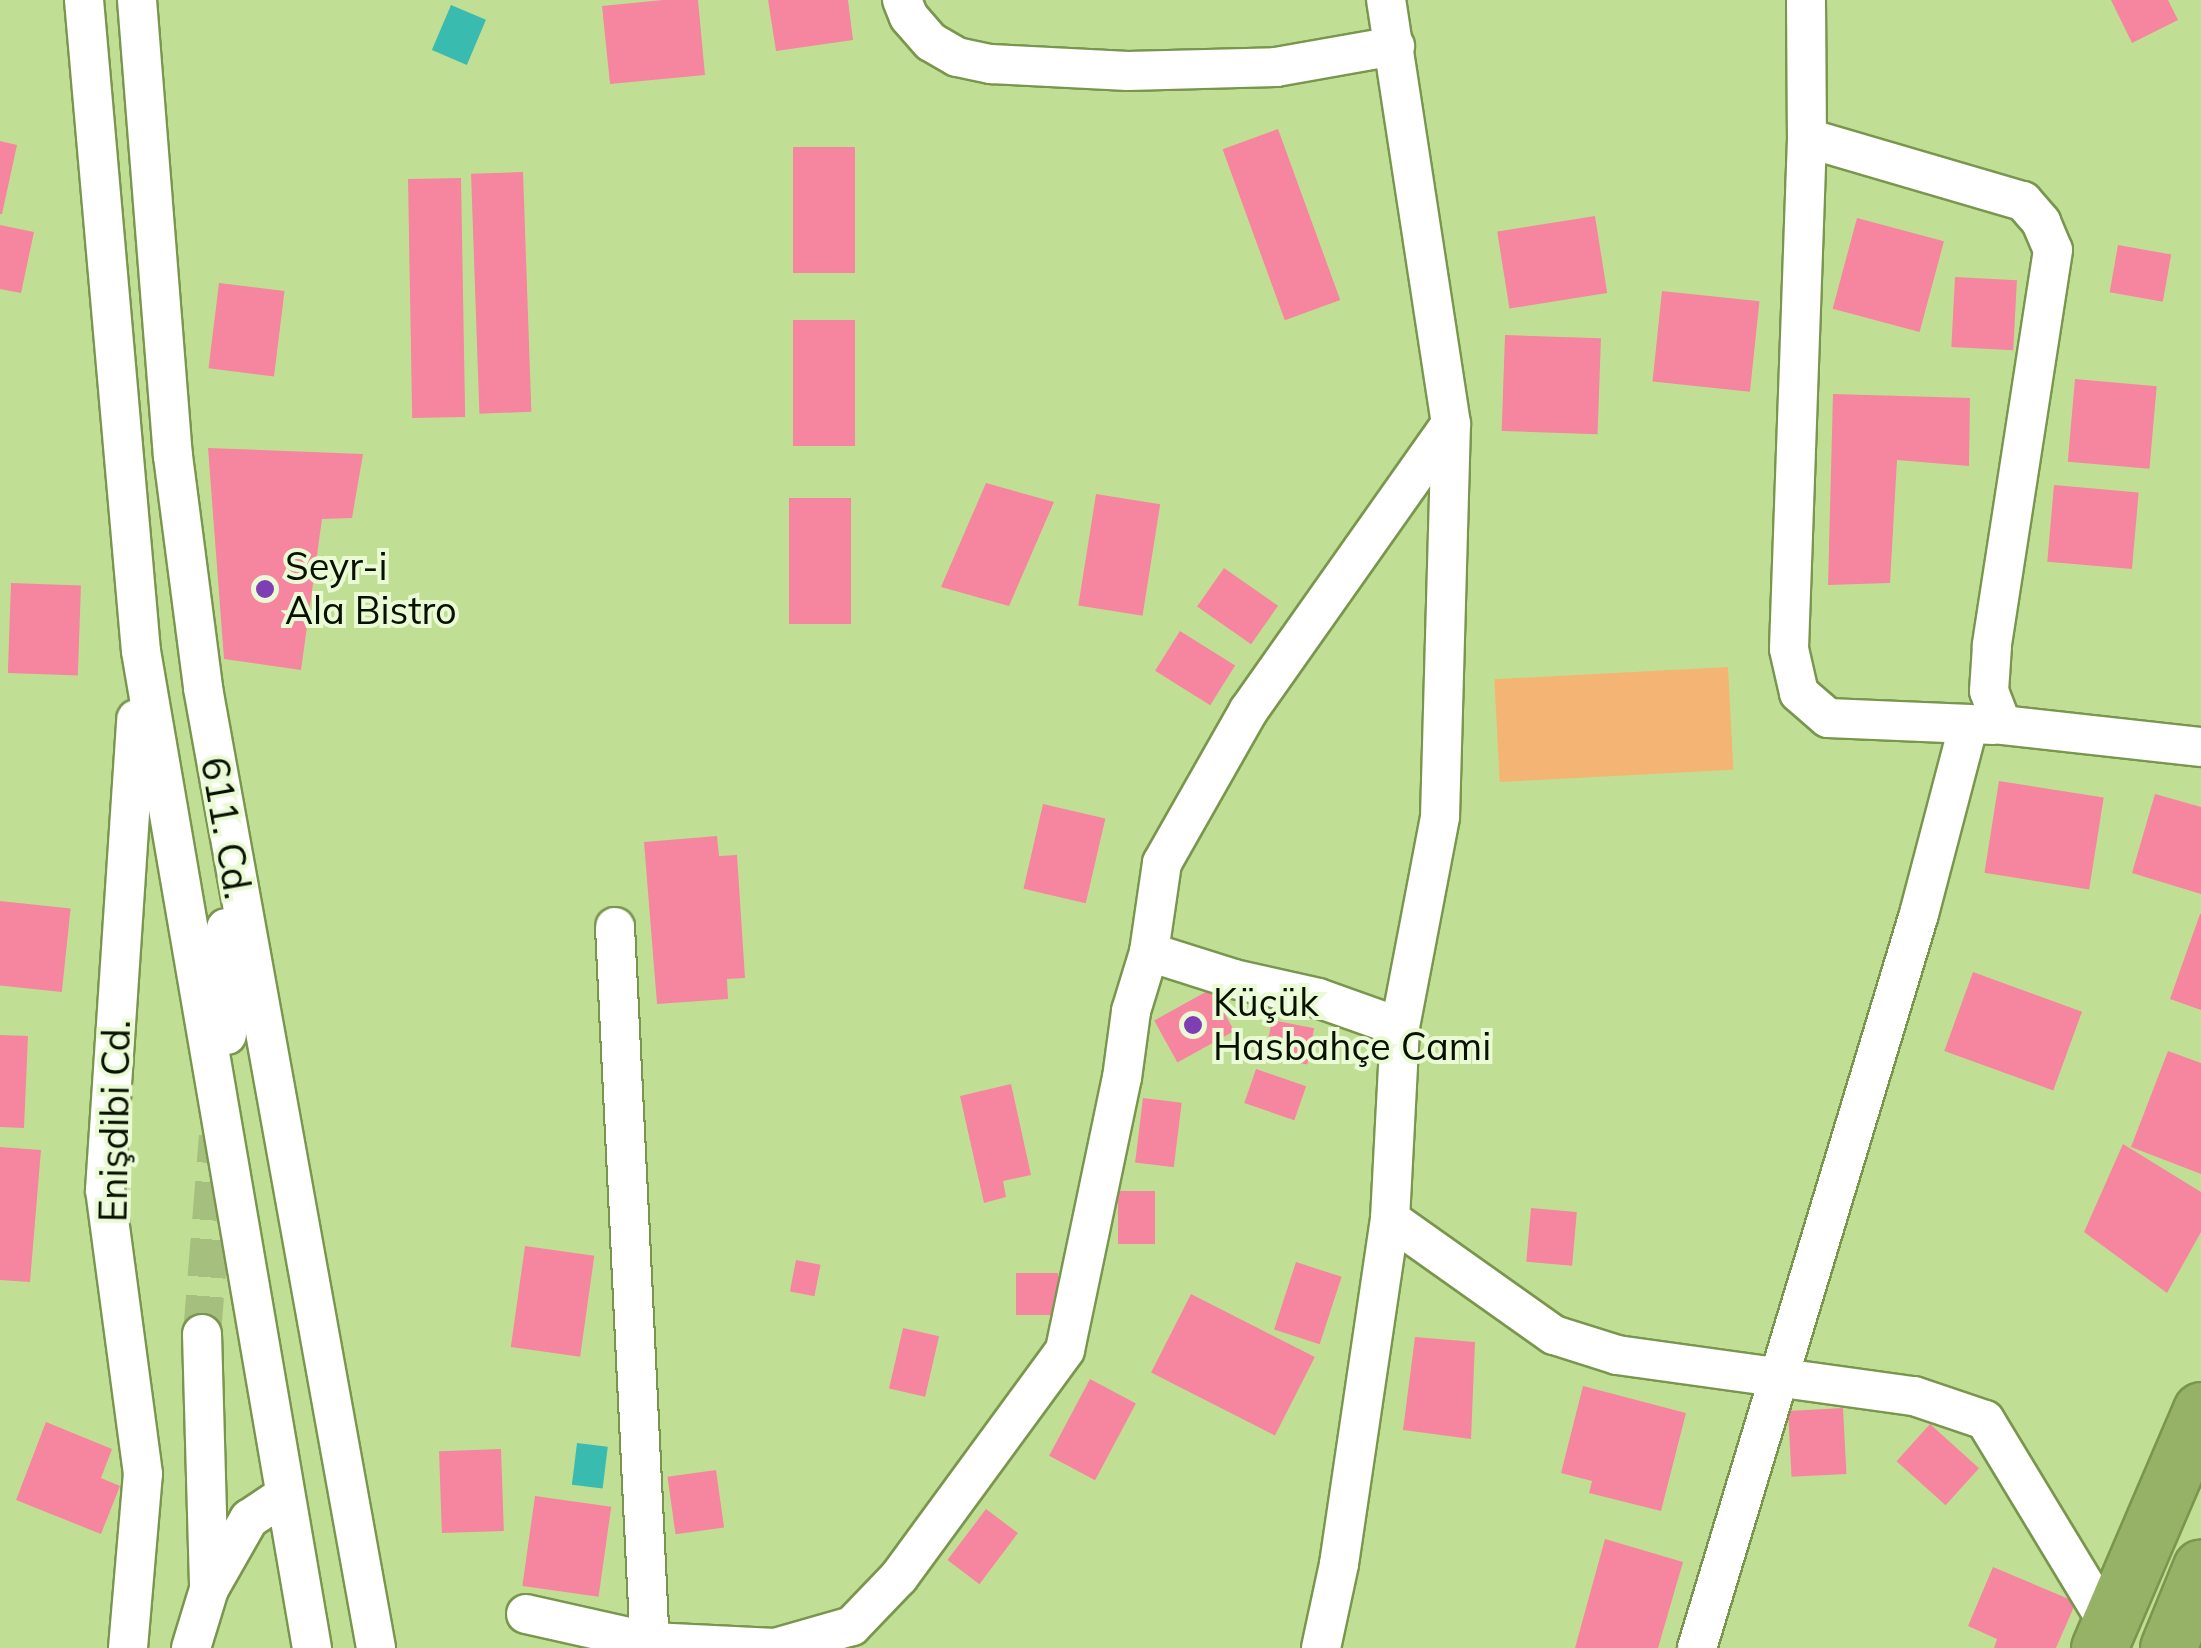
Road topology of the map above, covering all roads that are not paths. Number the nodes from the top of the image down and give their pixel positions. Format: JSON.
{"nodes":[{"id":1,"x":84,"y":0,"type":"edge"},
{"id":2,"x":137,"y":0,"type":"edge"},
{"id":3,"x":902,"y":0,"type":"edge"},
{"id":4,"x":933,"y":0,"type":"edge"},
{"id":5,"x":1386,"y":0,"type":"edge"},
{"id":6,"x":1806,"y":0,"type":"edge"},
{"id":7,"x":931,"y":42,"type":"junction"},
{"id":8,"x":1395,"y":46,"type":"junction"},
{"id":9,"x":1807,"y":138,"type":"junction"},
{"id":10,"x":1451,"y":424,"type":"junction"},
{"id":11,"x":141,"y":652,"type":"junction"},
{"id":12,"x":1985,"y":725,"type":"junction"},
{"id":13,"x":2201,"y":747,"type":"edge"},
{"id":14,"x":226,"y":833,"type":"junction"},
{"id":15,"x":615,"y":927,"type":"dead end"},
{"id":16,"x":1149,"y":952,"type":"junction"},
{"id":17,"x":1400,"y":1027,"type":"junction"},
{"id":18,"x":227,"y":1036,"type":"dead end"},
{"id":19,"x":1390,"y":1220,"type":"junction"},
{"id":20,"x":202,"y":1334,"type":"tunnel mouth"},
{"id":21,"x":1774,"y":1379,"type":"junction"},
{"id":22,"x":2201,"y":1410,"type":"edge"},
{"id":23,"x":285,"y":1494,"type":"junction"},
{"id":24,"x":2201,"y":1567,"type":"edge"},
{"id":25,"x":209,"y":1589,"type":"junction"},
{"id":26,"x":526,"y":1614,"type":"dead end"},
{"id":27,"x":2104,"y":1637,"type":"edge"},
{"id":28,"x":650,"y":1645,"type":"edge"},
{"id":29,"x":128,"y":1648,"type":"edge"},
{"id":30,"x":192,"y":1648,"type":"edge"},
{"id":31,"x":312,"y":1648,"type":"edge"},
{"id":32,"x":376,"y":1648,"type":"edge"},
{"id":33,"x":1321,"y":1648,"type":"edge"},
{"id":34,"x":1697,"y":1648,"type":"edge"},
{"id":35,"x":2169,"y":1648,"type":"edge"}],
"edges":[{"from":1,"to":11,"type":"street","name":"611. Cd."},
{"from":2,"to":14,"type":"street","name":"611. Cd."},
{"from":3,"to":7,"type":"street"},
{"from":4,"to":7,"type":"street"},
{"from":5,"to":8,"type":"street"},
{"from":6,"to":9,"type":"street"},
{"from":7,"to":8,"type":"street"},
{"from":8,"to":10,"type":"street"},
{"from":9,"to":12,"type":"street"},
{"from":9,"to":12,"type":"street"},
{"from":10,"to":16,"type":"street"},
{"from":10,"to":17,"type":"street"},
{"from":11,"to":23,"type":"street","name":"611. Cd."},
{"from":11,"to":29,"type":"street","name":"Enişdibi Cd."},
{"from":12,"to":13,"type":"street"},
{"from":12,"to":21,"type":"street"},
{"from":14,"to":18,"type":"street"},
{"from":14,"to":32,"type":"street","name":"611. Cd."},
{"from":15,"to":28,"type":"street"},
{"from":16,"to":17,"type":"street"},
{"from":16,"to":28,"type":"street"},
{"from":17,"to":19,"type":"street"},
{"from":19,"to":21,"type":"street"},
{"from":19,"to":33,"type":"street"},
{"from":20,"to":25,"type":"street"},
{"from":21,"to":27,"type":"street"},
{"from":21,"to":34,"type":"street"},
{"from":22,"to":27,"type":"highway"},
{"from":23,"to":25,"type":"street"},
{"from":23,"to":31,"type":"street","name":"611. Cd."},
{"from":24,"to":35,"type":"highway"},
{"from":25,"to":30,"type":"street"},
{"from":26,"to":28,"type":"street"}]}
